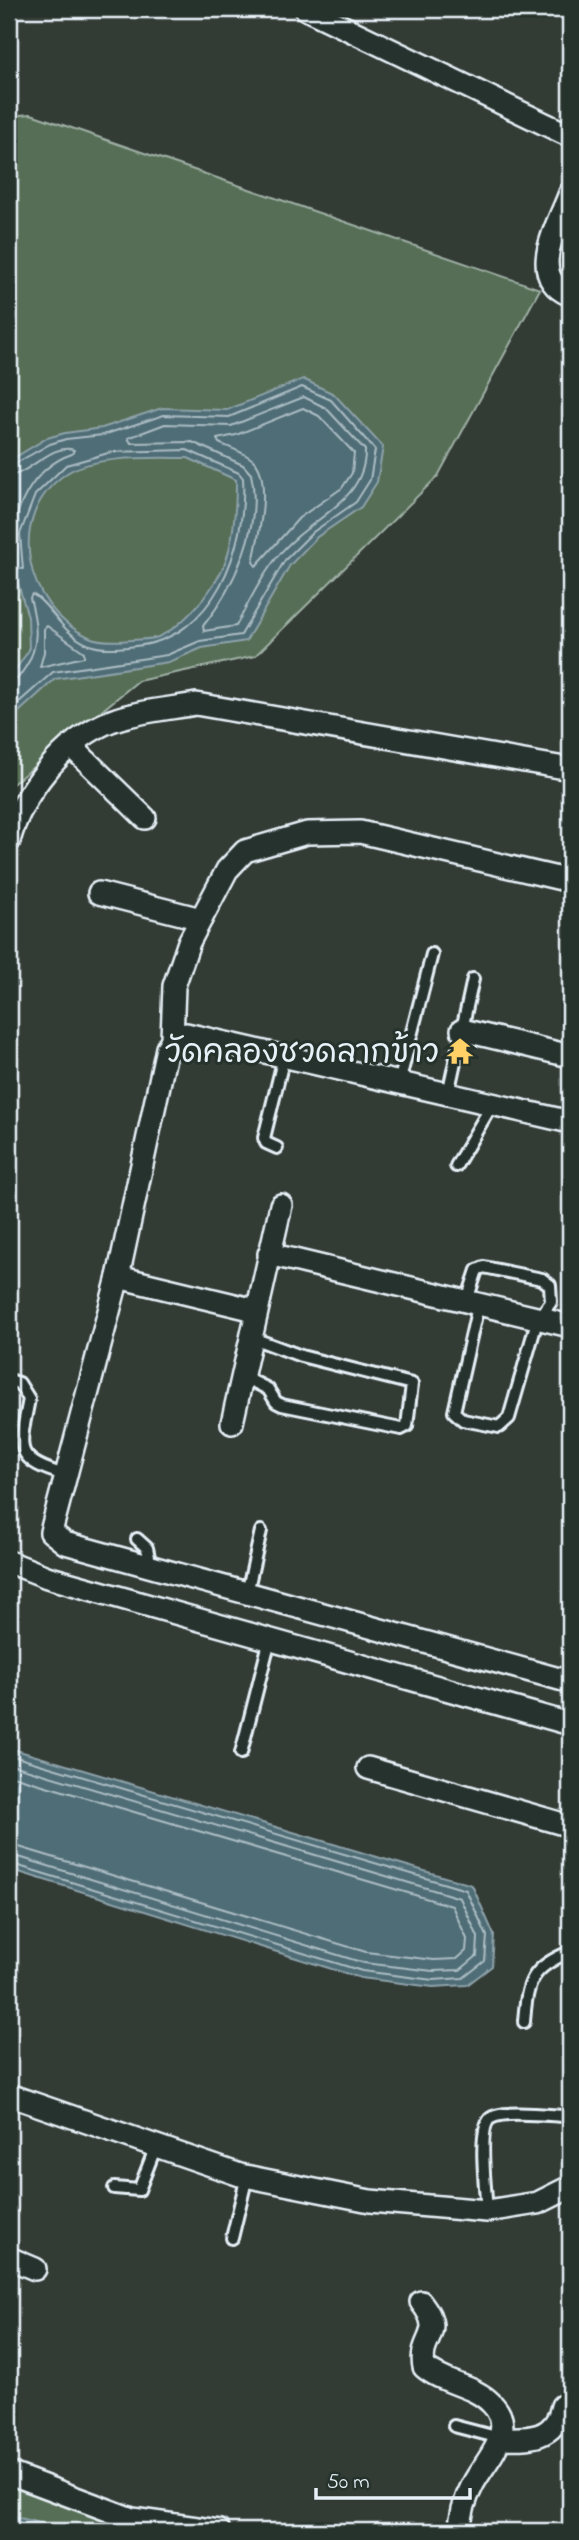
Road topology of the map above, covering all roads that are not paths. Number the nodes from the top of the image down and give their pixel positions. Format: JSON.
{"nodes":[{"id":1,"x":306,"y":9,"type":"edge"},
{"id":2,"x":570,"y":136,"type":"edge"},
{"id":3,"x":570,"y":193,"type":"edge"},
{"id":4,"x":570,"y":295,"type":"edge"},
{"id":5,"x":71,"y":746,"type":"junction"},
{"id":6,"x":570,"y":769,"type":"edge"},
{"id":7,"x":145,"y":818,"type":"dead end"},
{"id":8,"x":9,"y":841,"type":"edge"},
{"id":9,"x":570,"y":881,"type":"edge"},
{"id":10,"x":99,"y":892,"type":"dead end"},
{"id":11,"x":201,"y":919,"type":"junction"},
{"id":12,"x":432,"y":954,"type":"dead end"},
{"id":13,"x":473,"y":979,"type":"dead end"},
{"id":14,"x":462,"y":1030,"type":"junction"},
{"id":15,"x":173,"y":1039,"type":"junction"},
{"id":16,"x":570,"y":1056,"type":"edge"},
{"id":17,"x":284,"y":1057,"type":"junction"},
{"id":18,"x":399,"y":1083,"type":"junction"},
{"id":19,"x":448,"y":1094,"type":"junction"},
{"id":20,"x":493,"y":1104,"type":"junction"},
{"id":21,"x":570,"y":1122,"type":"edge"},
{"id":22,"x":277,"y":1148,"type":"dead end"},
{"id":23,"x":456,"y":1166,"type":"dead end"},
{"id":24,"x":281,"y":1205,"type":"dead end"},
{"id":25,"x":269,"y":1254,"type":"junction"},
{"id":26,"x":118,"y":1278,"type":"junction"},
{"id":27,"x":472,"y":1305,"type":"junction"},
{"id":28,"x":255,"y":1310,"type":"junction"},
{"id":29,"x":537,"y":1321,"type":"junction"},
{"id":30,"x":570,"y":1326,"type":"edge"},
{"id":31,"x":250,"y":1337,"type":"junction"},
{"id":32,"x":241,"y":1376,"type":"junction"},
{"id":33,"x":9,"y":1380,"type":"edge"},
{"id":34,"x":232,"y":1423,"type":"dead end"},
{"id":35,"x":65,"y":1475,"type":"junction"},
{"id":36,"x":261,"y":1531,"type":"dead end"},
{"id":37,"x":137,"y":1539,"type":"dead end"},
{"id":38,"x":9,"y":1562,"type":"edge"},
{"id":39,"x":151,"y":1566,"type":"junction"},
{"id":40,"x":247,"y":1592,"type":"junction"},
{"id":41,"x":270,"y":1639,"type":"junction"},
{"id":42,"x":570,"y":1682,"type":"edge"},
{"id":43,"x":570,"y":1724,"type":"edge"},
{"id":44,"x":241,"y":1753,"type":"dead end"},
{"id":45,"x":368,"y":1768,"type":"dead end"},
{"id":46,"x":570,"y":1826,"type":"edge"},
{"id":47,"x":570,"y":1952,"type":"edge"},
{"id":48,"x":524,"y":2022,"type":"dead end"},
{"id":49,"x":9,"y":2095,"type":"edge"},
{"id":50,"x":563,"y":2116,"type":"dead end"},
{"id":51,"x":156,"y":2146,"type":"junction"},
{"id":52,"x":247,"y":2176,"type":"junction"},
{"id":53,"x":570,"y":2187,"type":"edge"},
{"id":54,"x":114,"y":2188,"type":"dead end"},
{"id":55,"x":487,"y":2211,"type":"junction"},
{"id":56,"x":232,"y":2238,"type":"dead end"},
{"id":57,"x":9,"y":2258,"type":"edge"},
{"id":58,"x":35,"y":2269,"type":"dead end"},
{"id":59,"x":421,"y":2302,"type":"dead end"},
{"id":60,"x":562,"y":2406,"type":"dead end"},
{"id":61,"x":454,"y":2426,"type":"dead end"},
{"id":62,"x":500,"y":2438,"type":"junction"},
{"id":63,"x":9,"y":2473,"type":"edge"},
{"id":64,"x":219,"y":2531,"type":"edge"},
{"id":65,"x":460,"y":2531,"type":"edge"}],
"edges":[{"from":1,"to":2,"type":"street"},
{"from":3,"to":4,"type":"street"},
{"from":5,"to":6,"type":"street"},
{"from":5,"to":7,"type":"street"},
{"from":5,"to":8,"type":"street"},
{"from":9,"to":11,"type":"street"},
{"from":10,"to":11,"type":"street"},
{"from":11,"to":15,"type":"street"},
{"from":12,"to":18,"type":"lane"},
{"from":13,"to":14,"type":"lane"},
{"from":14,"to":16,"type":"street"},
{"from":14,"to":19,"type":"lane"},
{"from":15,"to":17,"type":"street"},
{"from":15,"to":26,"type":"street"},
{"from":17,"to":18,"type":"street"},
{"from":17,"to":22,"type":"lane"},
{"from":18,"to":19,"type":"street"},
{"from":19,"to":20,"type":"street"},
{"from":20,"to":21,"type":"street"},
{"from":20,"to":23,"type":"lane"},
{"from":24,"to":25,"type":"street"},
{"from":25,"to":27,"type":"street"},
{"from":25,"to":28,"type":"street"},
{"from":26,"to":28,"type":"street"},
{"from":26,"to":35,"type":"street"},
{"from":27,"to":29,"type":"street"},
{"from":27,"to":29,"type":"lane"},
{"from":27,"to":29,"type":"lane"},
{"from":28,"to":31,"type":"street"},
{"from":29,"to":30,"type":"street"},
{"from":31,"to":32,"type":"street"},
{"from":31,"to":32,"type":"lane"},
{"from":32,"to":34,"type":"street"},
{"from":33,"to":35,"type":"lane"},
{"from":35,"to":39,"type":"street"},
{"from":36,"to":40,"type":"lane"},
{"from":37,"to":39,"type":"lane"},
{"from":38,"to":41,"type":"street"},
{"from":39,"to":40,"type":"street"},
{"from":40,"to":42,"type":"street"},
{"from":41,"to":43,"type":"street"},
{"from":41,"to":44,"type":"lane"},
{"from":45,"to":46,"type":"street"},
{"from":47,"to":48,"type":"lane"},
{"from":49,"to":51,"type":"street"},
{"from":50,"to":55,"type":"lane"},
{"from":51,"to":52,"type":"street"},
{"from":51,"to":54,"type":"lane"},
{"from":52,"to":55,"type":"street"},
{"from":52,"to":56,"type":"lane"},
{"from":53,"to":55,"type":"street"},
{"from":57,"to":58,"type":"street"},
{"from":59,"to":62,"type":"street"},
{"from":60,"to":62,"type":"street"},
{"from":61,"to":62,"type":"lane"},
{"from":62,"to":65,"type":"street"},
{"from":63,"to":64,"type":"street"}]}
